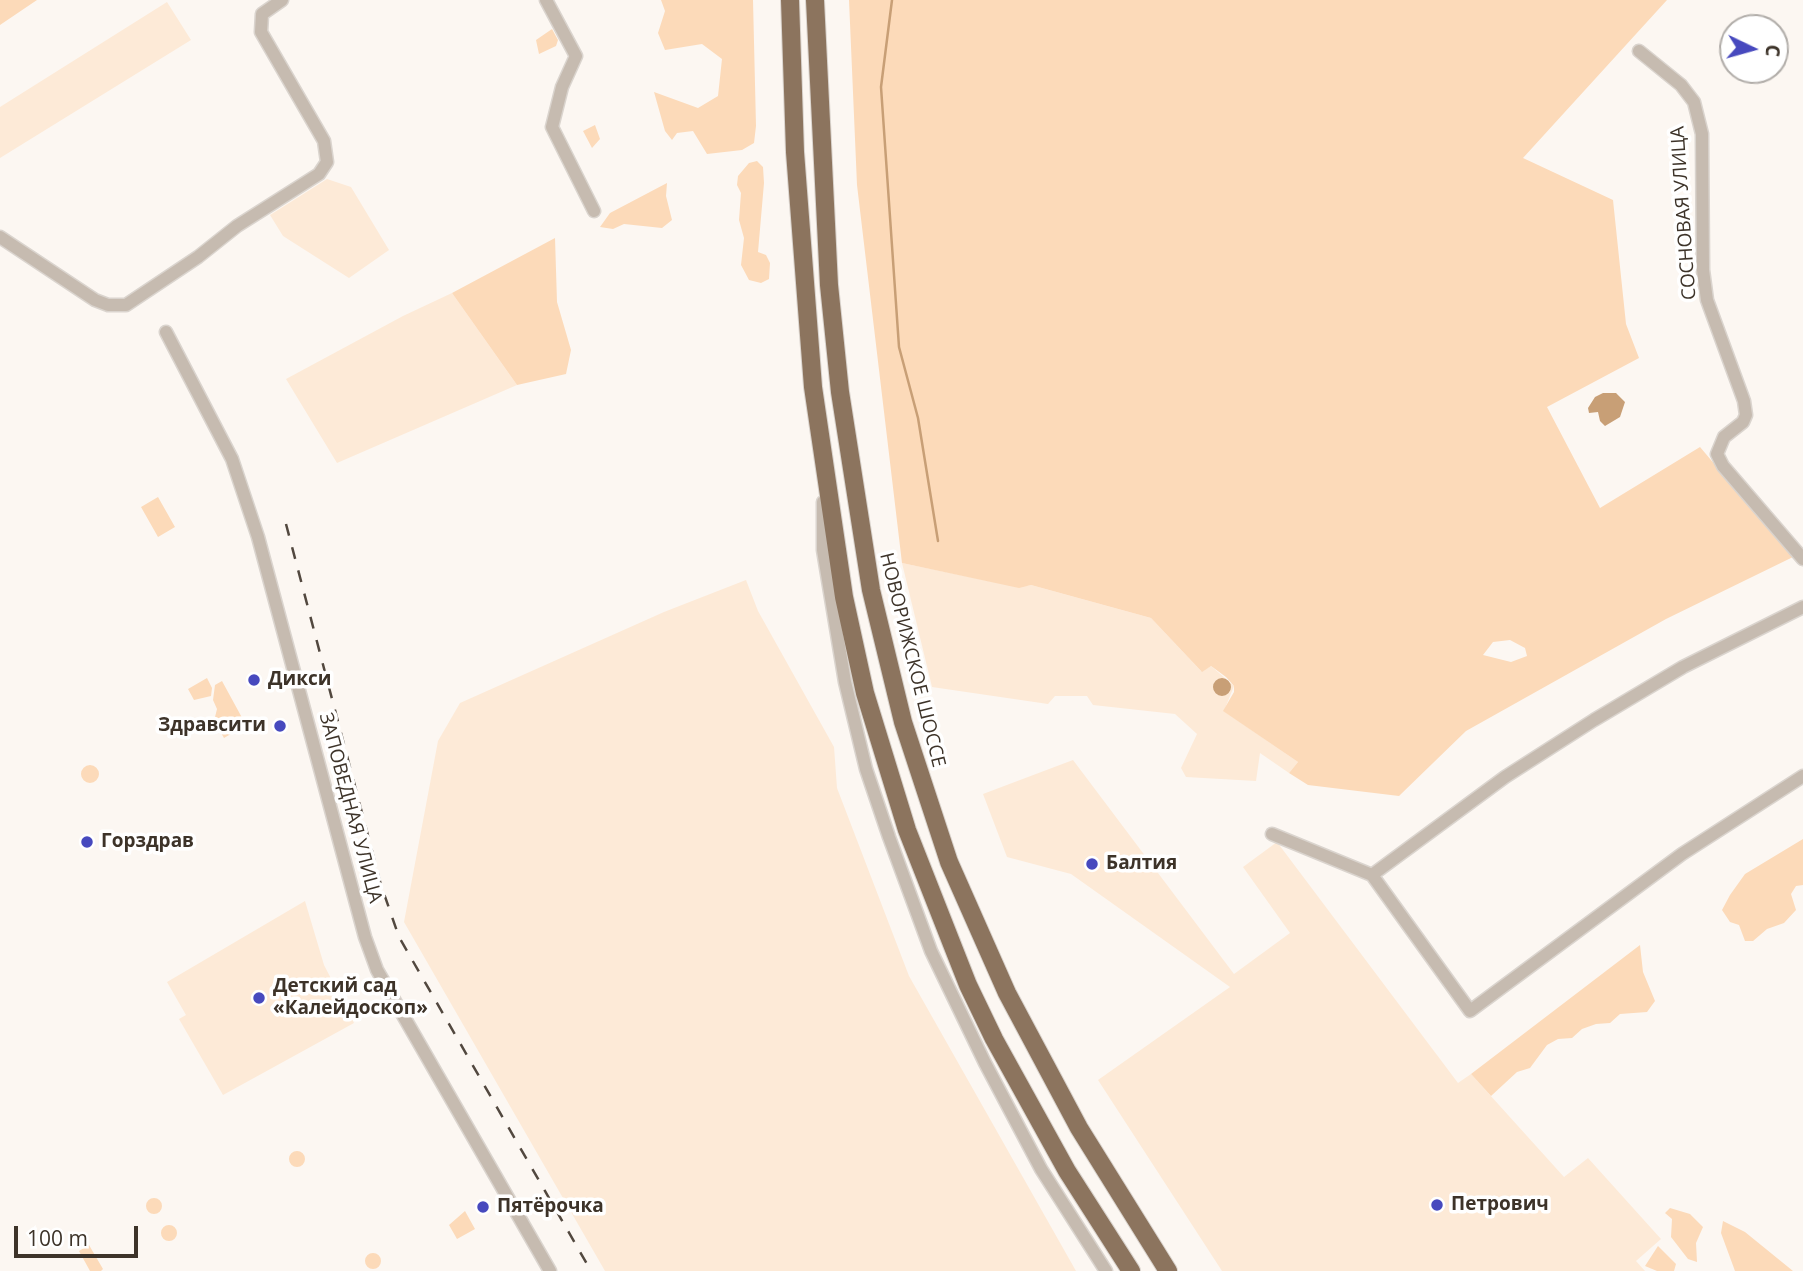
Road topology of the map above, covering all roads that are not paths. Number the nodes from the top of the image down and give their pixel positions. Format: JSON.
{"nodes":[{"id":1,"x":282,"y":0,"type":"edge"},
{"id":2,"x":546,"y":0,"type":"edge"},
{"id":3,"x":790,"y":0,"type":"edge"},
{"id":4,"x":815,"y":0,"type":"edge"},
{"id":5,"x":1639,"y":51,"type":"dead end"},
{"id":6,"x":594,"y":211,"type":"dead end"},
{"id":7,"x":0,"y":237,"type":"edge"},
{"id":8,"x":166,"y":332,"type":"dead end"},
{"id":9,"x":825,"y":481,"type":"junction"},
{"id":10,"x":1803,"y":559,"type":"edge"},
{"id":11,"x":1803,"y":607,"type":"edge"},
{"id":12,"x":1803,"y":776,"type":"edge"},
{"id":13,"x":1272,"y":834,"type":"dead end"},
{"id":14,"x":1372,"y":875,"type":"junction"},
{"id":15,"x":550,"y":1271,"type":"edge"},
{"id":16,"x":1106,"y":1271,"type":"edge"},
{"id":17,"x":1131,"y":1271,"type":"edge"},
{"id":18,"x":1168,"y":1271,"type":"edge"}],
"edges":[{"from":1,"to":7,"type":"street"},
{"from":2,"to":6,"type":"street"},
{"from":3,"to":9,"type":"highway"},
{"from":4,"to":18,"type":"highway","name":"НОВОРИЖСКОЕ ШОССЕ"},
{"from":5,"to":10,"type":"street","name":"СОСНОВАЯ УЛИЦА"},
{"from":8,"to":15,"type":"street","name":"ЗАПОВЕДНАЯ УЛИЦА"},
{"from":9,"to":16,"type":"street"},
{"from":9,"to":17,"type":"highway"},
{"from":11,"to":14,"type":"street"},
{"from":12,"to":14,"type":"street"},
{"from":13,"to":14,"type":"street"}]}
